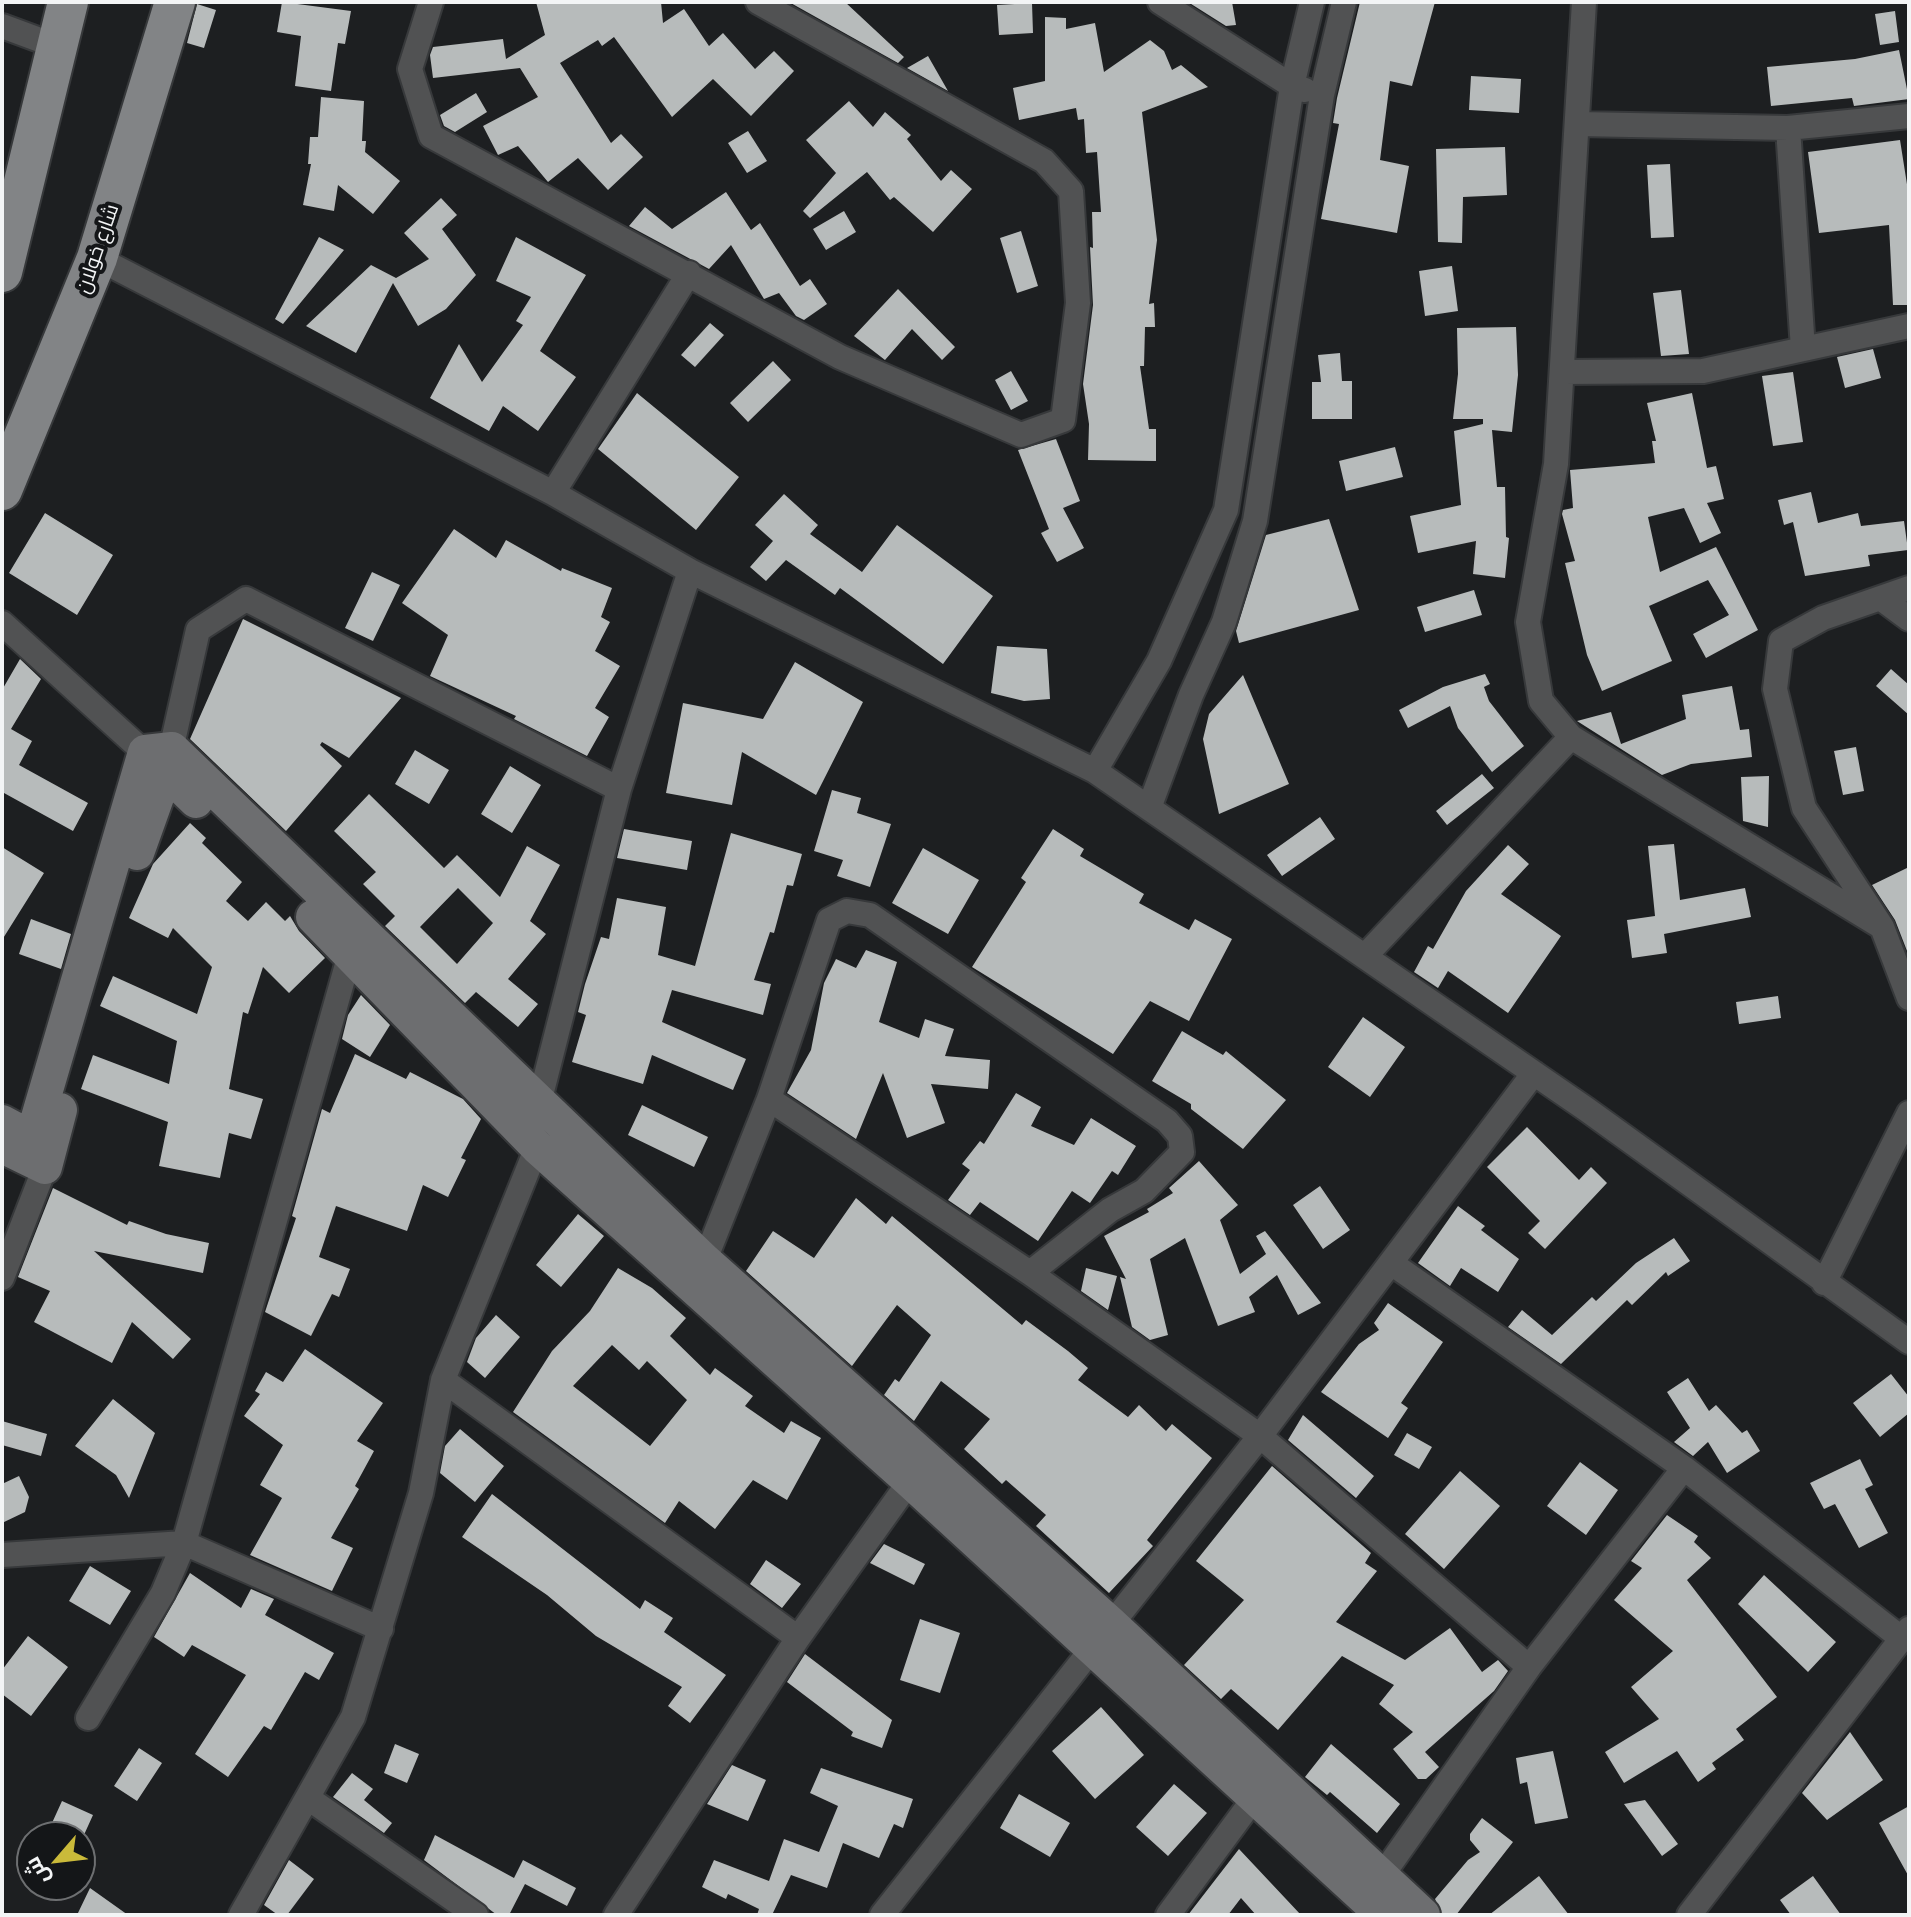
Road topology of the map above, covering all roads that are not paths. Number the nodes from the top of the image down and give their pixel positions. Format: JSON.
{"nodes":[{"id":1,"x":68,"y":2,"type":"edge"},
{"id":2,"x":175,"y":2,"type":"edge"},
{"id":3,"x":431,"y":2,"type":"edge"},
{"id":4,"x":758,"y":2,"type":"edge"},
{"id":5,"x":1160,"y":2,"type":"edge"},
{"id":6,"x":1312,"y":2,"type":"edge"},
{"id":7,"x":1344,"y":2,"type":"edge"},
{"id":8,"x":1584,"y":2,"type":"edge"},
{"id":9,"x":2,"y":26,"type":"edge"},
{"id":10,"x":56,"y":46,"type":"junction"},
{"id":11,"x":1292,"y":86,"type":"junction"},
{"id":12,"x":1322,"y":95,"type":"junction"},
{"id":13,"x":1909,"y":116,"type":"edge"},
{"id":14,"x":1578,"y":124,"type":"junction"},
{"id":15,"x":1788,"y":128,"type":"junction"},
{"id":16,"x":97,"y":258,"type":"junction"},
{"id":17,"x":2,"y":272,"type":"edge"},
{"id":18,"x":689,"y":273,"type":"junction"},
{"id":19,"x":1909,"y":326,"type":"edge"},
{"id":20,"x":1803,"y":349,"type":"junction"},
{"id":21,"x":1563,"y":372,"type":"junction"},
{"id":22,"x":2,"y":490,"type":"edge"},
{"id":23,"x":553,"y":493,"type":"junction"},
{"id":24,"x":690,"y":571,"type":"junction"},
{"id":25,"x":1909,"y":588,"type":"edge"},
{"id":26,"x":1882,"y":599,"type":"junction"},
{"id":27,"x":1909,"y":619,"type":"edge"},
{"id":28,"x":2,"y":623,"type":"edge"},
{"id":29,"x":1571,"y":737,"type":"junction"},
{"id":30,"x":161,"y":758,"type":"junction"},
{"id":31,"x":1095,"y":771,"type":"junction"},
{"id":32,"x":619,"y":789,"type":"junction"},
{"id":33,"x":1149,"y":808,"type":"junction"},
{"id":34,"x":1882,"y":927,"type":"junction"},
{"id":35,"x":350,"y":954,"type":"junction"},
{"id":36,"x":1365,"y":956,"type":"junction"},
{"id":37,"x":1909,"y":998,"type":"edge"},
{"id":38,"x":1534,"y":1073,"type":"junction"},
{"id":39,"x":769,"y":1099,"type":"junction"},
{"id":40,"x":539,"y":1103,"type":"junction"},
{"id":41,"x":1909,"y":1113,"type":"edge"},
{"id":42,"x":2,"y":1122,"type":"edge"},
{"id":43,"x":2,"y":1146,"type":"edge"},
{"id":44,"x":537,"y":1147,"type":"junction"},
{"id":45,"x":45,"y":1167,"type":"junction"},
{"id":46,"x":1391,"y":1263,"type":"junction"},
{"id":47,"x":1030,"y":1273,"type":"junction"},
{"id":48,"x":699,"y":1275,"type":"junction"},
{"id":49,"x":2,"y":1278,"type":"edge"},
{"id":50,"x":1824,"y":1283,"type":"junction"},
{"id":51,"x":1909,"y":1342,"type":"edge"},
{"id":52,"x":443,"y":1380,"type":"junction"},
{"id":53,"x":1260,"y":1436,"type":"junction"},
{"id":54,"x":1684,"y":1468,"type":"junction"},
{"id":55,"x":910,"y":1481,"type":"junction"},
{"id":56,"x":184,"y":1543,"type":"junction"},
{"id":57,"x":2,"y":1555,"type":"edge"},
{"id":58,"x":381,"y":1629,"type":"junction"},
{"id":59,"x":1905,"y":1634,"type":"edge"},
{"id":60,"x":1100,"y":1636,"type":"junction"},
{"id":61,"x":798,"y":1638,"type":"junction"},
{"id":62,"x":1529,"y":1667,"type":"junction"},
{"id":63,"x":88,"y":1718,"type":"dead end"},
{"id":64,"x":1255,"y":1797,"type":"junction"},
{"id":65,"x":308,"y":1798,"type":"junction"},
{"id":66,"x":1377,"y":1897,"type":"edge"},
{"id":67,"x":241,"y":1915,"type":"edge"},
{"id":68,"x":476,"y":1915,"type":"edge"},
{"id":69,"x":616,"y":1915,"type":"edge"},
{"id":70,"x":882,"y":1915,"type":"edge"},
{"id":71,"x":1168,"y":1915,"type":"edge"},
{"id":72,"x":1423,"y":1915,"type":"edge"},
{"id":73,"x":1689,"y":1915,"type":"edge"}],
"edges":[{"from":1,"to":10,"type":"main road"},
{"from":2,"to":16,"type":"main road","name":"شارع خولان"},
{"from":3,"to":18,"type":"street"},
{"from":4,"to":18,"type":"street"},
{"from":5,"to":11,"type":"street"},
{"from":6,"to":11,"type":"street"},
{"from":7,"to":12,"type":"street"},
{"from":8,"to":14,"type":"street"},
{"from":9,"to":10,"type":"street"},
{"from":10,"to":17,"type":"main road"},
{"from":11,"to":12,"type":"street"},
{"from":11,"to":31,"type":"street"},
{"from":12,"to":33,"type":"street"},
{"from":13,"to":15,"type":"street"},
{"from":14,"to":15,"type":"street"},
{"from":14,"to":21,"type":"street"},
{"from":15,"to":20,"type":"street"},
{"from":16,"to":22,"type":"main road","name":"شارع خولان"},
{"from":16,"to":23,"type":"street"},
{"from":18,"to":23,"type":"street"},
{"from":19,"to":20,"type":"street"},
{"from":20,"to":21,"type":"street"},
{"from":21,"to":29,"type":"street"},
{"from":23,"to":24,"type":"street"},
{"from":24,"to":31,"type":"street"},
{"from":24,"to":32,"type":"street"},
{"from":25,"to":26,"type":"street"},
{"from":26,"to":27,"type":"street"},
{"from":26,"to":34,"type":"street"},
{"from":28,"to":30,"type":"street"},
{"from":29,"to":34,"type":"street"},
{"from":29,"to":36,"type":"street"},
{"from":30,"to":32,"type":"street"},
{"from":30,"to":35,"type":"street"},
{"from":30,"to":40,"type":"street"},
{"from":30,"to":42,"type":"street"},
{"from":30,"to":45,"type":"street"},
{"from":31,"to":33,"type":"street"},
{"from":32,"to":40,"type":"street"},
{"from":33,"to":36,"type":"street"},
{"from":34,"to":37,"type":"street"},
{"from":35,"to":44,"type":"street"},
{"from":35,"to":56,"type":"street"},
{"from":36,"to":38,"type":"street"},
{"from":38,"to":46,"type":"street"},
{"from":38,"to":50,"type":"street"},
{"from":39,"to":47,"type":"street"},
{"from":39,"to":47,"type":"street"},
{"from":39,"to":48,"type":"street"},
{"from":40,"to":44,"type":"street"},
{"from":40,"to":48,"type":"street"},
{"from":41,"to":50,"type":"street"},
{"from":43,"to":45,"type":"street"},
{"from":44,"to":48,"type":"street"},
{"from":44,"to":52,"type":"street"},
{"from":45,"to":49,"type":"street"},
{"from":46,"to":53,"type":"street"},
{"from":46,"to":54,"type":"street"},
{"from":47,"to":53,"type":"street"},
{"from":48,"to":55,"type":"street"},
{"from":48,"to":60,"type":"street"},
{"from":50,"to":51,"type":"street"},
{"from":52,"to":58,"type":"street"},
{"from":52,"to":61,"type":"street"},
{"from":53,"to":60,"type":"street"},
{"from":53,"to":62,"type":"street"},
{"from":54,"to":59,"type":"street"},
{"from":54,"to":62,"type":"street"},
{"from":55,"to":60,"type":"street"},
{"from":55,"to":61,"type":"street"},
{"from":56,"to":57,"type":"street"},
{"from":56,"to":58,"type":"street"},
{"from":56,"to":63,"type":"street"},
{"from":58,"to":65,"type":"street"},
{"from":59,"to":73,"type":"street"},
{"from":60,"to":64,"type":"street"},
{"from":60,"to":66,"type":"street"},
{"from":60,"to":70,"type":"street"},
{"from":61,"to":69,"type":"street"},
{"from":62,"to":66,"type":"street"},
{"from":64,"to":66,"type":"street"},
{"from":64,"to":71,"type":"street"},
{"from":65,"to":67,"type":"street"},
{"from":65,"to":68,"type":"street"},
{"from":66,"to":72,"type":"street"}]}
